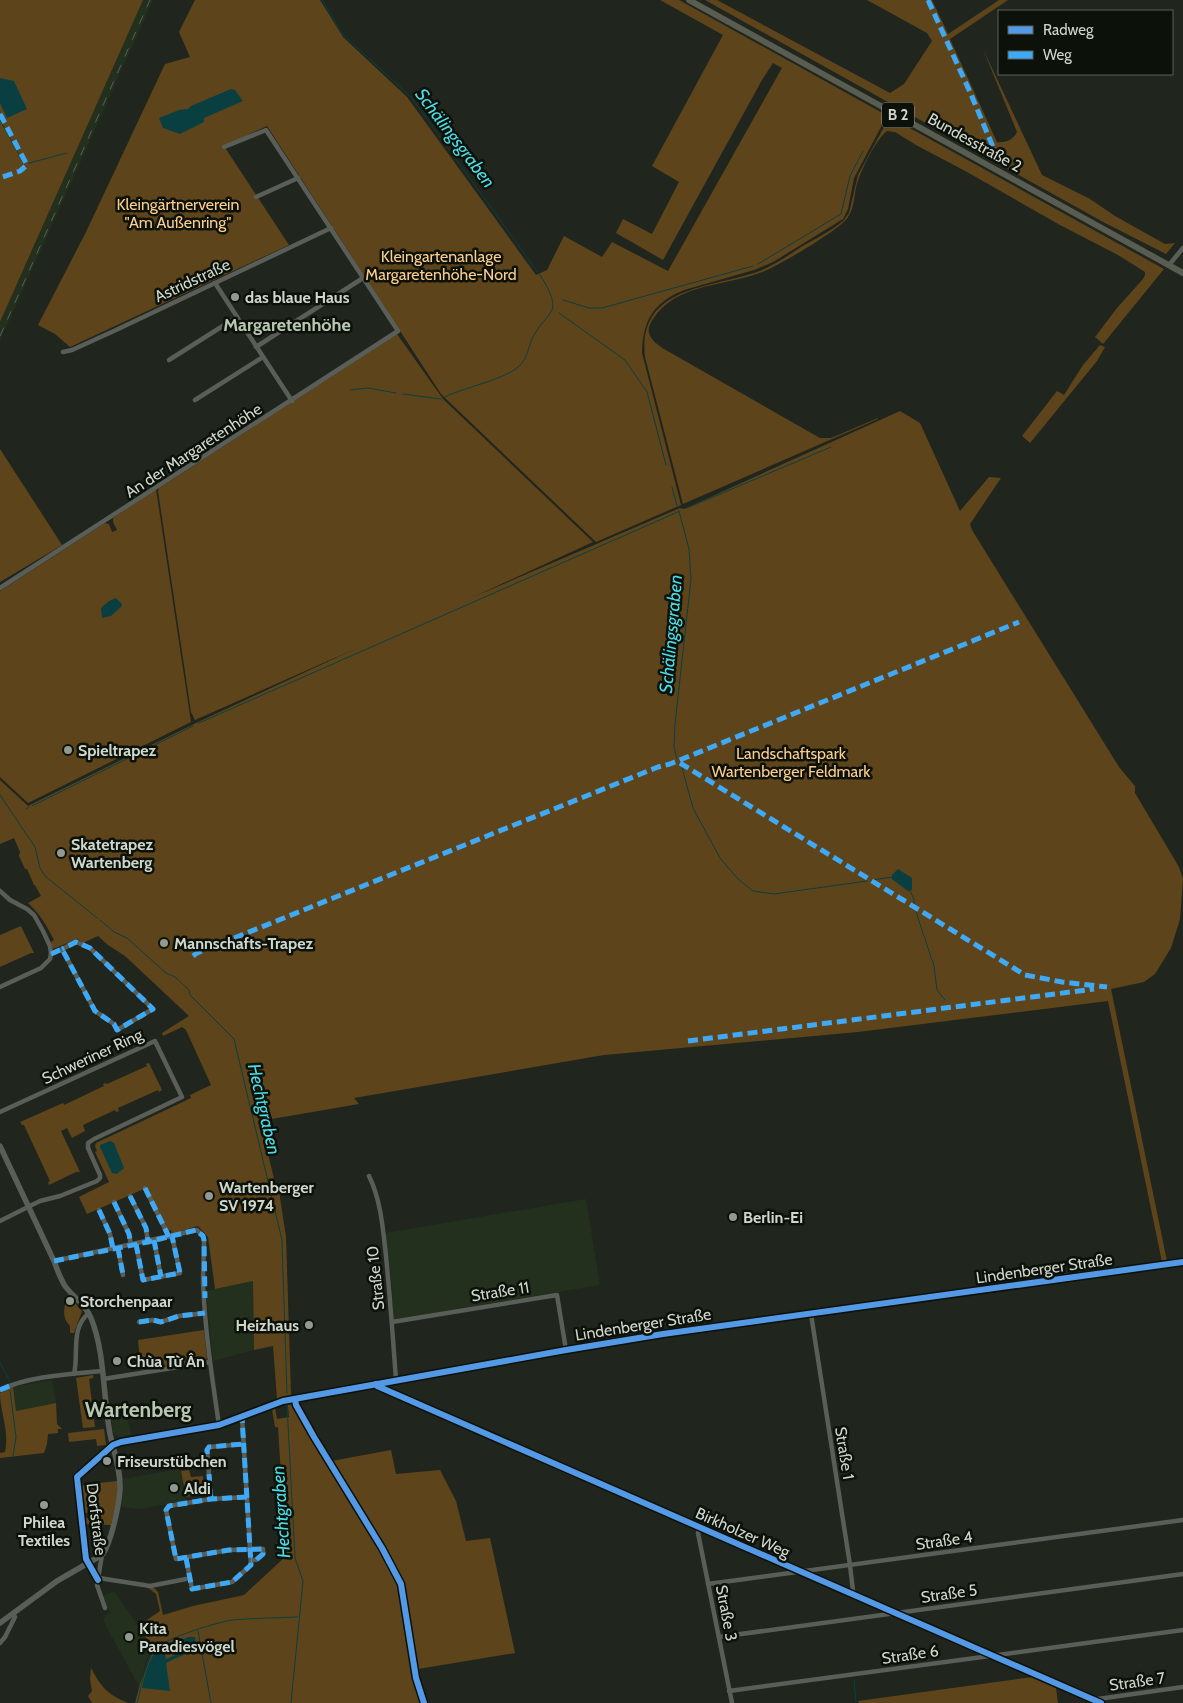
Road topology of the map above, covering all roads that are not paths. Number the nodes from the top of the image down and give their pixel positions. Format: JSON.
{"nodes":[{"id":1,"x":689,"y":0,"type":"edge"},
{"id":2,"x":224,"y":148,"type":"dead end"},
{"id":3,"x":298,"y":178,"type":"junction"},
{"id":4,"x":256,"y":197,"type":"dead end"},
{"id":5,"x":331,"y":228,"type":"junction"},
{"id":6,"x":1183,"y":248,"type":"edge"},
{"id":7,"x":1169,"y":265,"type":"junction"},
{"id":8,"x":1183,"y":273,"type":"edge"},
{"id":9,"x":363,"y":278,"type":"junction"},
{"id":10,"x":215,"y":283,"type":"junction"},
{"id":11,"x":237,"y":317,"type":"junction"},
{"id":12,"x":256,"y":347,"type":"junction"},
{"id":13,"x":63,"y":352,"type":"dead end"},
{"id":14,"x":263,"y":357,"type":"junction"},
{"id":15,"x":169,"y":360,"type":"dead end"},
{"id":16,"x":195,"y":400,"type":"dead end"},
{"id":17,"x":292,"y":402,"type":"junction"},
{"id":18,"x":0,"y":588,"type":"edge"},
{"id":19,"x":0,"y":891,"type":"edge"},
{"id":20,"x":62,"y":949,"type":"junction"},
{"id":21,"x":51,"y":954,"type":"junction"},
{"id":22,"x":0,"y":987,"type":"edge"},
{"id":23,"x":0,"y":1112,"type":"edge"},
{"id":24,"x":0,"y":1146,"type":"edge"},
{"id":25,"x":369,"y":1176,"type":"dead end"},
{"id":26,"x":146,"y":1188,"type":"dead end"},
{"id":27,"x":130,"y":1196,"type":"dead end"},
{"id":28,"x":114,"y":1202,"type":"dead end"},
{"id":29,"x":28,"y":1207,"type":"junction"},
{"id":30,"x":99,"y":1210,"type":"dead end"},
{"id":31,"x":0,"y":1220,"type":"edge"},
{"id":32,"x":171,"y":1236,"type":"junction"},
{"id":33,"x":154,"y":1240,"type":"junction"},
{"id":34,"x":148,"y":1242,"type":"junction"},
{"id":35,"x":134,"y":1245,"type":"junction"},
{"id":36,"x":115,"y":1249,"type":"junction"},
{"id":37,"x":54,"y":1261,"type":"junction"},
{"id":38,"x":1183,"y":1262,"type":"edge"},
{"id":39,"x":123,"y":1275,"type":"dead end"},
{"id":40,"x":161,"y":1277,"type":"junction"},
{"id":41,"x":89,"y":1313,"type":"junction"},
{"id":42,"x":205,"y":1313,"type":"junction"},
{"id":43,"x":812,"y":1314,"type":"junction"},
{"id":44,"x":139,"y":1322,"type":"dead end"},
{"id":45,"x":392,"y":1322,"type":"junction"},
{"id":46,"x":566,"y":1350,"type":"junction"},
{"id":47,"x":210,"y":1362,"type":"junction"},
{"id":48,"x":77,"y":1363,"type":"junction"},
{"id":49,"x":102,"y":1370,"type":"junction"},
{"id":50,"x":84,"y":1373,"type":"junction"},
{"id":51,"x":74,"y":1374,"type":"junction"},
{"id":52,"x":103,"y":1379,"type":"junction"},
{"id":53,"x":396,"y":1380,"type":"junction"},
{"id":54,"x":390,"y":1381,"type":"junction"},
{"id":55,"x":376,"y":1384,"type":"junction"},
{"id":56,"x":1,"y":1390,"type":"edge"},
{"id":57,"x":390,"y":1392,"type":"junction"},
{"id":58,"x":242,"y":1417,"type":"junction"},
{"id":59,"x":219,"y":1425,"type":"junction"},
{"id":60,"x":244,"y":1444,"type":"junction"},
{"id":61,"x":113,"y":1445,"type":"junction"},
{"id":62,"x":247,"y":1497,"type":"junction"},
{"id":63,"x":211,"y":1498,"type":"junction"},
{"id":64,"x":1183,"y":1520,"type":"edge"},
{"id":65,"x":699,"y":1528,"type":"junction"},
{"id":66,"x":250,"y":1549,"type":"junction"},
{"id":67,"x":102,"y":1556,"type":"junction"},
{"id":68,"x":186,"y":1558,"type":"junction"},
{"id":69,"x":250,"y":1560,"type":"junction"},
{"id":70,"x":87,"y":1562,"type":"junction"},
{"id":71,"x":850,"y":1565,"type":"junction"},
{"id":72,"x":799,"y":1572,"type":"junction"},
{"id":73,"x":1183,"y":1574,"type":"edge"},
{"id":74,"x":98,"y":1579,"type":"junction"},
{"id":75,"x":186,"y":1579,"type":"dead end"},
{"id":76,"x":708,"y":1584,"type":"junction"},
{"id":77,"x":852,"y":1595,"type":"junction"},
{"id":78,"x":105,"y":1608,"type":"dead end"},
{"id":79,"x":13,"y":1614,"type":"junction"},
{"id":80,"x":895,"y":1614,"type":"junction"},
{"id":81,"x":0,"y":1622,"type":"edge"},
{"id":82,"x":1183,"y":1630,"type":"edge"},
{"id":83,"x":719,"y":1637,"type":"junction"},
{"id":84,"x":0,"y":1643,"type":"edge"},
{"id":85,"x":991,"y":1656,"type":"junction"},
{"id":86,"x":1183,"y":1687,"type":"edge"},
{"id":87,"x":729,"y":1691,"type":"junction"},
{"id":88,"x":1098,"y":1702,"type":"edge"},
{"id":89,"x":732,"y":1703,"type":"edge"}],
"edges":[{"from":1,"to":7,"type":"main road","name":"Bundesstraße 2","number":"B 2"},
{"from":2,"to":3,"type":"street"},
{"from":3,"to":4,"type":"street"},
{"from":3,"to":5,"type":"street"},
{"from":5,"to":9,"type":"street"},
{"from":5,"to":10,"type":"street","name":"Astridstraße"},
{"from":6,"to":7,"type":"street"},
{"from":7,"to":8,"type":"main road","number":"B 2"},
{"from":9,"to":12,"type":"street"},
{"from":9,"to":17,"type":"street","name":"An der Margaretenhöhe"},
{"from":10,"to":11,"type":"street"},
{"from":10,"to":13,"type":"street","name":"Astridstraße"},
{"from":11,"to":12,"type":"street"},
{"from":11,"to":15,"type":"street"},
{"from":12,"to":14,"type":"street"},
{"from":14,"to":16,"type":"street"},
{"from":14,"to":17,"type":"street"},
{"from":17,"to":18,"type":"street","name":"An der Margaretenhöhe"},
{"from":19,"to":21,"type":"street"},
{"from":20,"to":20,"type":"street"},
{"from":20,"to":21,"type":"street"},
{"from":21,"to":22,"type":"street"},
{"from":23,"to":29,"type":"street","name":"Schweriner Ring"},
{"from":24,"to":29,"type":"main road","name":"Dorfstraße"},
{"from":25,"to":45,"type":"street","name":"Straße 10"},
{"from":26,"to":32,"type":"street"},
{"from":27,"to":34,"type":"street"},
{"from":28,"to":35,"type":"street"},
{"from":29,"to":31,"type":"street"},
{"from":29,"to":37,"type":"main road","name":"Dorfstraße"},
{"from":30,"to":36,"type":"street"},
{"from":32,"to":33,"type":"street"},
{"from":32,"to":40,"type":"street"},
{"from":32,"to":42,"type":"street"},
{"from":33,"to":34,"type":"street"},
{"from":33,"to":40,"type":"street"},
{"from":34,"to":35,"type":"street"},
{"from":35,"to":36,"type":"street"},
{"from":35,"to":40,"type":"street"},
{"from":36,"to":37,"type":"street"},
{"from":36,"to":39,"type":"street"},
{"from":37,"to":41,"type":"main road","name":"Dorfstraße"},
{"from":38,"to":43,"type":"street","name":"Lindenberger Straße"},
{"from":41,"to":48,"type":"street"},
{"from":41,"to":49,"type":"main road","name":"Dorfstraße"},
{"from":42,"to":44,"type":"street"},
{"from":42,"to":47,"type":"street"},
{"from":43,"to":46,"type":"street","name":"Lindenberger Straße"},
{"from":43,"to":71,"type":"street","name":"Straße 1"},
{"from":45,"to":46,"type":"street","name":"Straße 11"},
{"from":45,"to":53,"type":"street","name":"Straße 10"},
{"from":46,"to":53,"type":"street","name":"Lindenberger Straße"},
{"from":47,"to":52,"type":"street"},
{"from":47,"to":59,"type":"street"},
{"from":48,"to":50,"type":"street"},
{"from":48,"to":51,"type":"street"},
{"from":49,"to":50,"type":"street"},
{"from":49,"to":52,"type":"main road","name":"Dorfstraße"},
{"from":50,"to":51,"type":"street"},
{"from":51,"to":56,"type":"street"},
{"from":52,"to":61,"type":"main road","name":"Dorfstraße"},
{"from":53,"to":54,"type":"street","name":"Lindenberger Straße"},
{"from":54,"to":55,"type":"street","name":"Lindenberger Straße"},
{"from":54,"to":57,"type":"street"},
{"from":55,"to":57,"type":"street","name":"Birkholzer Weg"},
{"from":55,"to":58,"type":"street","name":"Lindenberger Straße"},
{"from":57,"to":65,"type":"street","name":"Birkholzer Weg"},
{"from":58,"to":59,"type":"street","name":"Lindenberger Straße"},
{"from":58,"to":60,"type":"street"},
{"from":59,"to":61,"type":"street","name":"Lindenberger Straße"},
{"from":60,"to":62,"type":"street"},
{"from":60,"to":63,"type":"street"},
{"from":61,"to":67,"type":"main road","name":"Dorfstraße"},
{"from":61,"to":70,"type":"street","name":"Dorfstraße"},
{"from":62,"to":63,"type":"street"},
{"from":62,"to":66,"type":"street"},
{"from":63,"to":68,"type":"street"},
{"from":64,"to":71,"type":"street","name":"Straße 4"},
{"from":65,"to":72,"type":"street","name":"Birkholzer Weg"},
{"from":65,"to":76,"type":"street","name":"Straße 3"},
{"from":66,"to":68,"type":"street"},
{"from":66,"to":69,"type":"street"},
{"from":66,"to":69,"type":"street"},
{"from":67,"to":70,"type":"main road","name":"Dorfstraße"},
{"from":67,"to":74,"type":"street","name":"Dorfstraße"},
{"from":68,"to":69,"type":"street"},
{"from":70,"to":74,"type":"street","name":"Dorfstraße"},
{"from":70,"to":79,"type":"main road","name":"Dorfstraße"},
{"from":71,"to":72,"type":"street","name":"Straße 4"},
{"from":71,"to":77,"type":"street","name":"Straße 1"},
{"from":72,"to":76,"type":"street","name":"Straße 4"},
{"from":72,"to":77,"type":"street","name":"Birkholzer Weg"},
{"from":73,"to":80,"type":"street","name":"Straße 5"},
{"from":74,"to":75,"type":"street","name":"Dorfstraße"},
{"from":74,"to":78,"type":"street","name":"Dorfstraße"},
{"from":76,"to":83,"type":"street","name":"Straße 3"},
{"from":77,"to":80,"type":"street","name":"Birkholzer Weg"},
{"from":79,"to":81,"type":"main road","name":"Dorfstraße"},
{"from":79,"to":84,"type":"street"},
{"from":80,"to":83,"type":"street","name":"Straße 5"},
{"from":80,"to":85,"type":"street","name":"Birkholzer Weg"},
{"from":82,"to":85,"type":"street","name":"Straße 6"},
{"from":83,"to":87,"type":"street","name":"Straße 3"},
{"from":85,"to":87,"type":"street","name":"Straße 6"},
{"from":85,"to":88,"type":"street","name":"Birkholzer Weg"},
{"from":86,"to":88,"type":"street","name":"Straße 7"},
{"from":87,"to":89,"type":"street","name":"Straße 3"}]}
